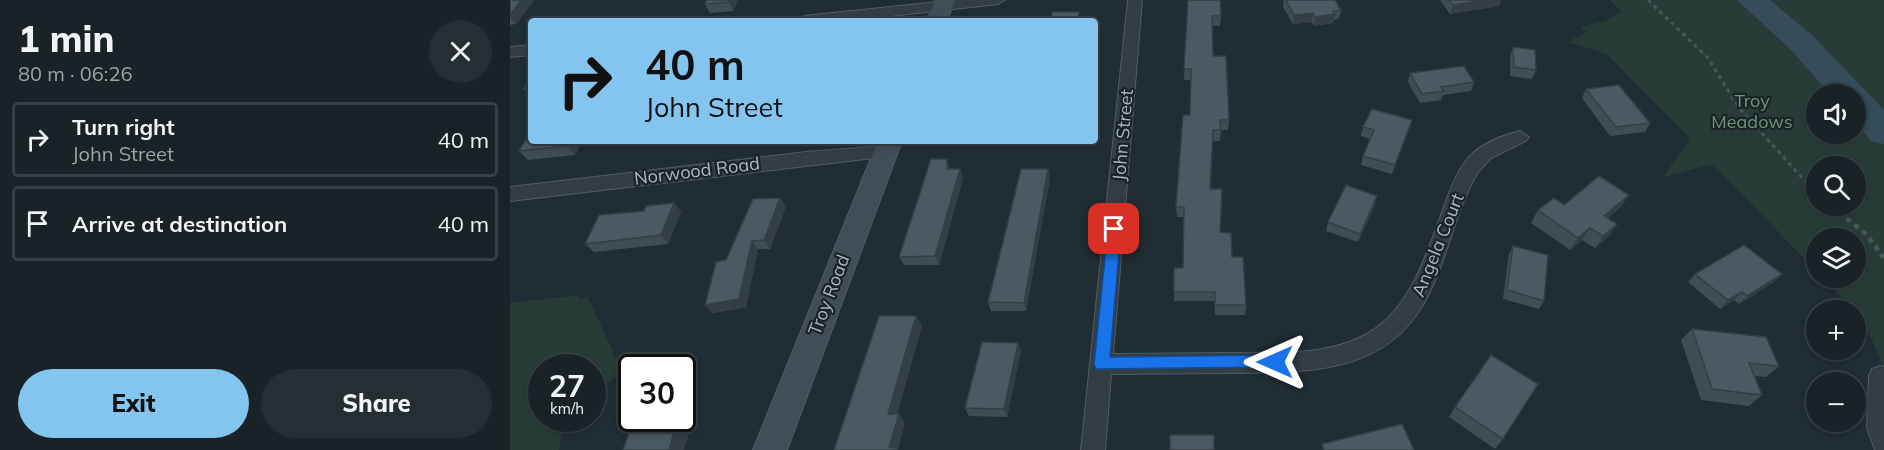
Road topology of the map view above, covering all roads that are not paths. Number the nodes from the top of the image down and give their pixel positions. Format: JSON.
{"nodes":[{"id":1,"x":998,"y":0,"type":"edge"},
{"id":2,"x":1135,"y":0,"type":"edge"},
{"id":3,"x":941,"y":9,"type":"edge"},
{"id":4,"x":838,"y":18,"type":"edge"},
{"id":5,"x":528,"y":50,"type":"edge"},
{"id":6,"x":510,"y":52,"type":"edge"},
{"id":7,"x":1520,"y":137,"type":"dead end"},
{"id":8,"x":887,"y":146,"type":"edge"},
{"id":9,"x":510,"y":194,"type":"edge"},
{"id":10,"x":1102,"y":364,"type":"junction"},
{"id":11,"x":1880,"y":376,"type":"dead end"},
{"id":12,"x":1884,"y":443,"type":"edge"},
{"id":13,"x":770,"y":450,"type":"edge"},
{"id":14,"x":1093,"y":450,"type":"edge"}],
"edges":[{"from":1,"to":3,"type":"street"},
{"from":2,"to":10,"type":"street","name":"John Street"},
{"from":3,"to":4,"type":"street"},
{"from":5,"to":6,"type":"street"},
{"from":7,"to":10,"type":"street","name":"Angela Court"},
{"from":8,"to":9,"type":"street","name":"Norwood Road"},
{"from":8,"to":13,"type":"street","name":"Troy Road"},
{"from":10,"to":14,"type":"street","name":"John Street"},
{"from":11,"to":12,"type":"street"}]}
